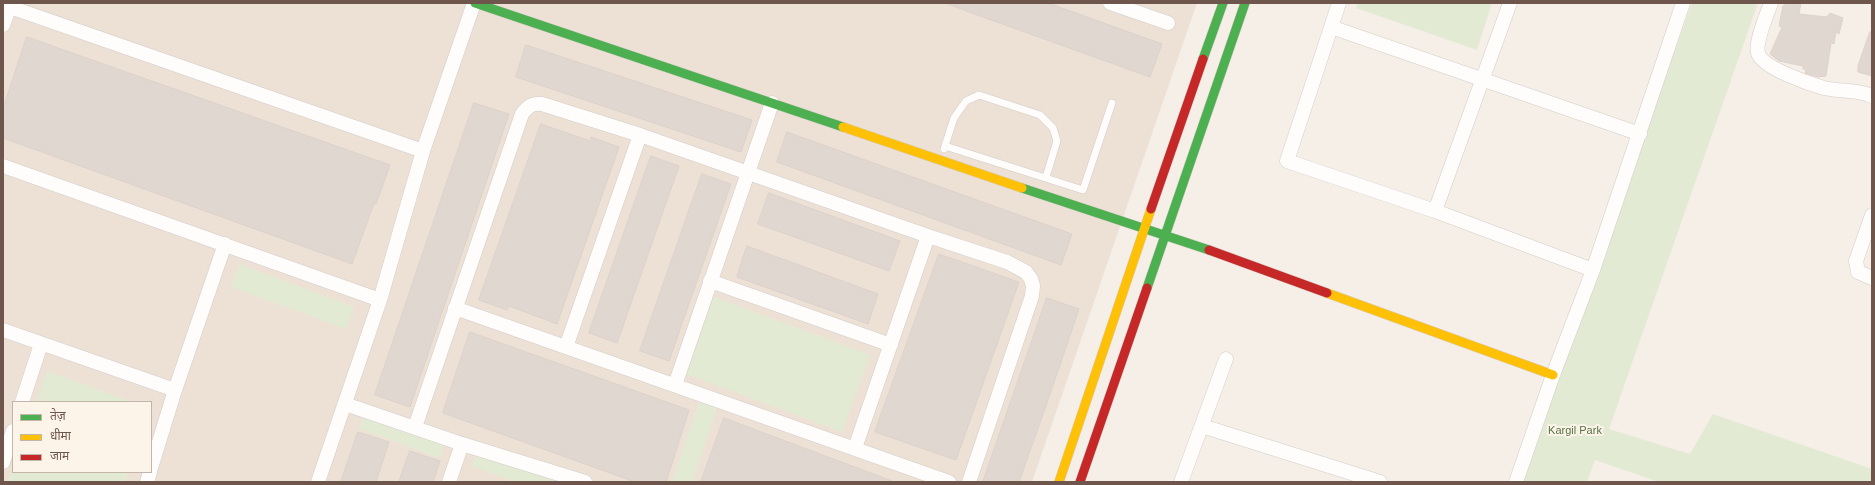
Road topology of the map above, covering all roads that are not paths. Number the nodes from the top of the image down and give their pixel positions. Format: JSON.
{"nodes":[{"id":1,"x":474,"y":3,"type":"edge"},
{"id":2,"x":1110,"y":3,"type":"edge"},
{"id":3,"x":1223,"y":3,"type":"edge"},
{"id":4,"x":1246,"y":3,"type":"edge"},
{"id":5,"x":1339,"y":3,"type":"edge"},
{"id":6,"x":1510,"y":3,"type":"edge"},
{"id":7,"x":1683,"y":3,"type":"edge"},
{"id":8,"x":1771,"y":3,"type":"edge"},
{"id":9,"x":10,"y":5,"type":"edge"},
{"id":10,"x":1124,"y":5,"type":"edge"},
{"id":11,"x":1168,"y":24,"type":"dead end"},
{"id":12,"x":3,"y":25,"type":"edge"},
{"id":13,"x":1331,"y":27,"type":"junction"},
{"id":14,"x":1484,"y":79,"type":"junction"},
{"id":15,"x":1872,"y":96,"type":"edge"},
{"id":16,"x":772,"y":103,"type":"junction"},
{"id":17,"x":1112,"y":103,"type":"dead end"},
{"id":18,"x":1640,"y":134,"type":"junction"},
{"id":19,"x":640,"y":135,"type":"junction"},
{"id":20,"x":946,"y":146,"type":"junction"},
{"id":21,"x":423,"y":152,"type":"junction"},
{"id":22,"x":941,"y":160,"type":"junction"},
{"id":23,"x":3,"y":166,"type":"edge"},
{"id":24,"x":748,"y":173,"type":"junction"},
{"id":25,"x":1046,"y":177,"type":"junction"},
{"id":26,"x":1435,"y":211,"type":"junction"},
{"id":27,"x":1872,"y":215,"type":"edge"},
{"id":28,"x":1144,"y":229,"type":"junction"},
{"id":29,"x":1164,"y":234,"type":"junction"},
{"id":30,"x":928,"y":236,"type":"junction"},
{"id":31,"x":225,"y":244,"type":"junction"},
{"id":32,"x":1594,"y":270,"type":"junction"},
{"id":33,"x":1872,"y":278,"type":"edge"},
{"id":34,"x":710,"y":281,"type":"junction"},
{"id":35,"x":380,"y":300,"type":"junction"},
{"id":36,"x":455,"y":308,"type":"junction"},
{"id":37,"x":3,"y":330,"type":"edge"},
{"id":38,"x":41,"y":344,"type":"junction"},
{"id":39,"x":891,"y":345,"type":"junction"},
{"id":40,"x":566,"y":347,"type":"junction"},
{"id":41,"x":1226,"y":359,"type":"dead end"},
{"id":42,"x":1553,"y":375,"type":"junction"},
{"id":43,"x":675,"y":385,"type":"junction"},
{"id":44,"x":175,"y":390,"type":"junction"},
{"id":45,"x":22,"y":401,"type":"edge"},
{"id":46,"x":345,"y":404,"type":"junction"},
{"id":47,"x":1202,"y":426,"type":"junction"},
{"id":48,"x":416,"y":427,"type":"junction"},
{"id":49,"x":12,"y":434,"type":"edge"},
{"id":50,"x":462,"y":444,"type":"junction"},
{"id":51,"x":855,"y":448,"type":"junction"},
{"id":52,"x":3,"y":462,"type":"edge"},
{"id":53,"x":152,"y":465,"type":"edge"},
{"id":54,"x":565,"y":479,"type":"edge"},
{"id":55,"x":1359,"y":479,"type":"edge"},
{"id":56,"x":318,"y":482,"type":"edge"},
{"id":57,"x":449,"y":482,"type":"edge"},
{"id":58,"x":585,"y":482,"type":"edge"},
{"id":59,"x":949,"y":482,"type":"edge"},
{"id":60,"x":969,"y":482,"type":"edge"},
{"id":61,"x":1059,"y":482,"type":"edge"},
{"id":62,"x":1080,"y":482,"type":"edge"},
{"id":63,"x":1180,"y":482,"type":"edge"},
{"id":64,"x":1380,"y":482,"type":"edge"},
{"id":65,"x":1516,"y":482,"type":"edge"}],
"edges":[{"from":1,"to":16,"type":"street"},
{"from":1,"to":21,"type":"street"},
{"from":2,"to":10,"type":"street"},
{"from":3,"to":28,"type":"street"},
{"from":4,"to":29,"type":"street"},
{"from":5,"to":13,"type":"street"},
{"from":6,"to":14,"type":"street"},
{"from":7,"to":18,"type":"street"},
{"from":8,"to":15,"type":"street"},
{"from":9,"to":12,"type":"street"},
{"from":9,"to":21,"type":"street"},
{"from":10,"to":11,"type":"street"},
{"from":13,"to":14,"type":"street"},
{"from":13,"to":26,"type":"street"},
{"from":14,"to":18,"type":"street"},
{"from":14,"to":26,"type":"street"},
{"from":16,"to":22,"type":"street"},
{"from":16,"to":24,"type":"street"},
{"from":17,"to":25,"type":"lane"},
{"from":18,"to":32,"type":"street"},
{"from":19,"to":24,"type":"street"},
{"from":19,"to":36,"type":"street"},
{"from":19,"to":40,"type":"street"},
{"from":20,"to":22,"type":"lane"},
{"from":20,"to":25,"type":"lane"},
{"from":20,"to":25,"type":"lane"},
{"from":21,"to":35,"type":"street"},
{"from":22,"to":28,"type":"street"},
{"from":23,"to":31,"type":"street"},
{"from":24,"to":30,"type":"street"},
{"from":24,"to":34,"type":"street"},
{"from":26,"to":32,"type":"street"},
{"from":27,"to":33,"type":"street"},
{"from":28,"to":29,"type":"street"},
{"from":28,"to":61,"type":"street"},
{"from":29,"to":42,"type":"street"},
{"from":29,"to":62,"type":"street"},
{"from":30,"to":39,"type":"street"},
{"from":30,"to":60,"type":"street"},
{"from":31,"to":35,"type":"street"},
{"from":31,"to":44,"type":"street"},
{"from":32,"to":42,"type":"street"},
{"from":34,"to":39,"type":"street"},
{"from":34,"to":43,"type":"street"},
{"from":35,"to":46,"type":"street"},
{"from":36,"to":40,"type":"street"},
{"from":36,"to":48,"type":"street"},
{"from":37,"to":38,"type":"street"},
{"from":38,"to":44,"type":"street"},
{"from":38,"to":45,"type":"street"},
{"from":39,"to":51,"type":"street"},
{"from":40,"to":43,"type":"street"},
{"from":41,"to":47,"type":"street"},
{"from":42,"to":65,"type":"street"},
{"from":43,"to":51,"type":"street"},
{"from":44,"to":53,"type":"street"},
{"from":46,"to":48,"type":"street"},
{"from":46,"to":56,"type":"street"},
{"from":47,"to":55,"type":"street"},
{"from":47,"to":63,"type":"street"},
{"from":48,"to":50,"type":"street"},
{"from":49,"to":52,"type":"street"},
{"from":50,"to":54,"type":"street"},
{"from":50,"to":57,"type":"street"},
{"from":51,"to":59,"type":"street"},
{"from":54,"to":58,"type":"street"},
{"from":55,"to":64,"type":"street"}]}
